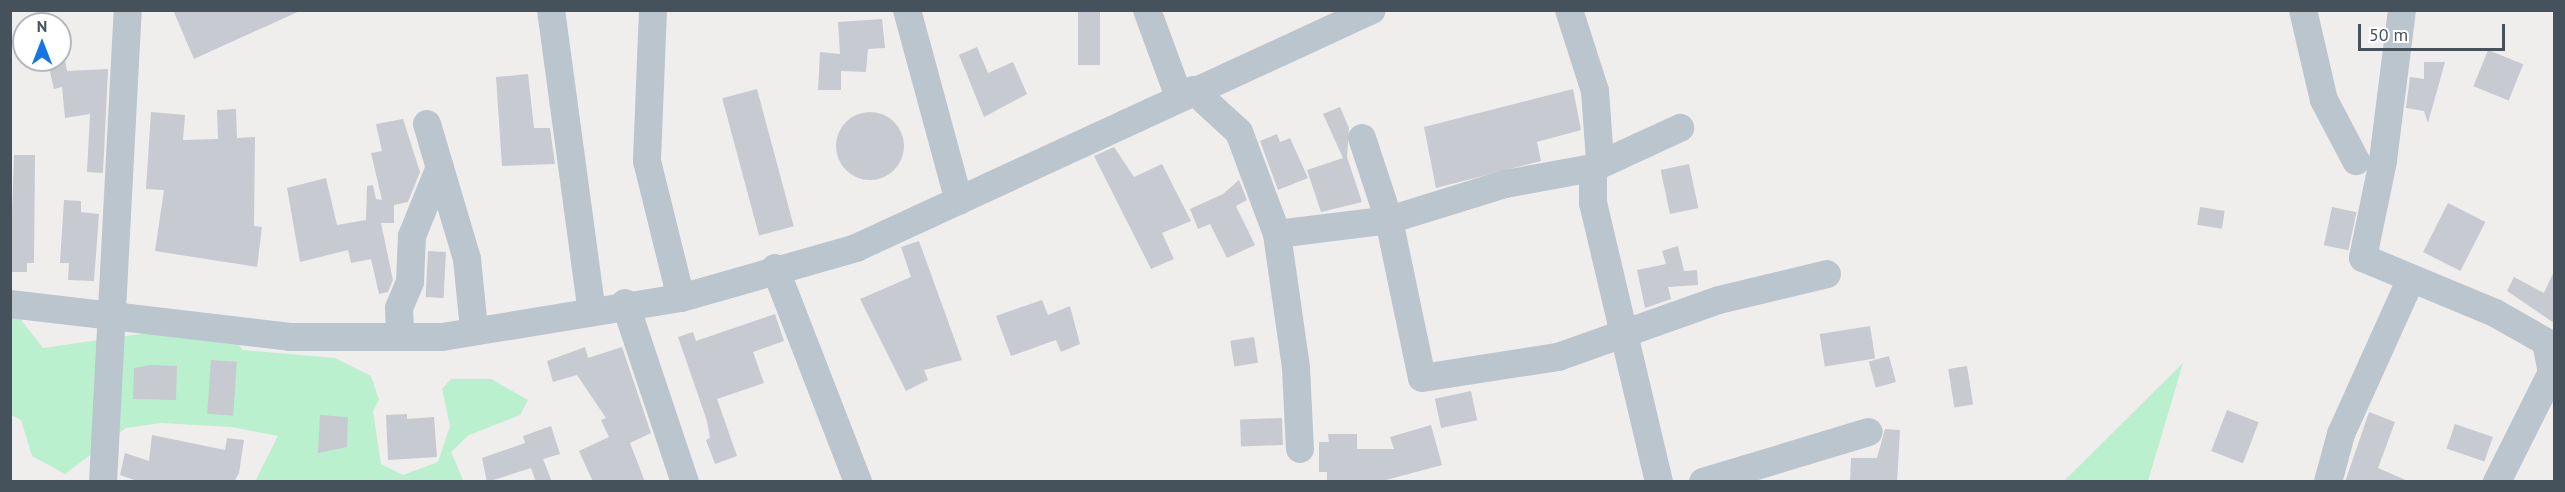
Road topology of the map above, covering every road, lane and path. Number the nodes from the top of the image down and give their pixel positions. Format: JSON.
{"nodes":[{"id":1,"x":128,"y":10,"type":"edge"},
{"id":2,"x":551,"y":10,"type":"edge"},
{"id":3,"x":653,"y":10,"type":"edge"},
{"id":4,"x":907,"y":10,"type":"edge"},
{"id":5,"x":1147,"y":10,"type":"edge"},
{"id":6,"x":1372,"y":10,"type":"edge"},
{"id":7,"x":1569,"y":10,"type":"edge"},
{"id":8,"x":2303,"y":10,"type":"edge"},
{"id":9,"x":2402,"y":10,"type":"edge"},
{"id":10,"x":1186,"y":94,"type":"junction"},
{"id":11,"x":427,"y":124,"type":"dead end"},
{"id":12,"x":1680,"y":128,"type":"dead end"},
{"id":13,"x":1362,"y":138,"type":"dead end"},
{"id":14,"x":2356,"y":161,"type":"dead end"},
{"id":15,"x":1597,"y":164,"type":"junction"},
{"id":16,"x":440,"y":167,"type":"junction"},
{"id":17,"x":959,"y":201,"type":"junction"},
{"id":18,"x":1389,"y":220,"type":"junction"},
{"id":19,"x":1277,"y":234,"type":"junction"},
{"id":20,"x":775,"y":268,"type":"junction"},
{"id":21,"x":1827,"y":274,"type":"dead end"},
{"id":22,"x":2411,"y":279,"type":"junction"},
{"id":23,"x":681,"y":298,"type":"junction"},
{"id":24,"x":625,"y":303,"type":"junction"},
{"id":25,"x":10,"y":304,"type":"edge"},
{"id":26,"x":592,"y":312,"type":"junction"},
{"id":27,"x":115,"y":315,"type":"junction"},
{"id":28,"x":474,"y":329,"type":"junction"},
{"id":29,"x":1623,"y":330,"type":"junction"},
{"id":30,"x":400,"y":334,"type":"junction"},
{"id":31,"x":1869,"y":432,"type":"dead end"},
{"id":32,"x":1300,"y":449,"type":"dead end"},
{"id":33,"x":103,"y":482,"type":"edge"},
{"id":34,"x":686,"y":482,"type":"edge"},
{"id":35,"x":858,"y":482,"type":"edge"},
{"id":36,"x":1659,"y":482,"type":"edge"},
{"id":37,"x":1703,"y":482,"type":"edge"},
{"id":38,"x":2328,"y":482,"type":"edge"},
{"id":39,"x":2497,"y":482,"type":"edge"}],
"edges":[{"from":1,"to":27,"type":"street"},
{"from":2,"to":26,"type":"street"},
{"from":3,"to":23,"type":"street"},
{"from":4,"to":17,"type":"street"},
{"from":5,"to":10,"type":"street"},
{"from":6,"to":10,"type":"street"},
{"from":7,"to":15,"type":"street"},
{"from":8,"to":14,"type":"street"},
{"from":9,"to":22,"type":"street"},
{"from":10,"to":17,"type":"street"},
{"from":10,"to":19,"type":"street"},
{"from":11,"to":16,"type":"street"},
{"from":12,"to":15,"type":"street"},
{"from":13,"to":18,"type":"street"},
{"from":15,"to":18,"type":"street"},
{"from":15,"to":29,"type":"street"},
{"from":16,"to":28,"type":"street"},
{"from":16,"to":30,"type":"street"},
{"from":17,"to":20,"type":"street"},
{"from":18,"to":19,"type":"street"},
{"from":18,"to":29,"type":"street"},
{"from":19,"to":32,"type":"street"},
{"from":20,"to":23,"type":"street"},
{"from":20,"to":35,"type":"street"},
{"from":21,"to":29,"type":"street"},
{"from":22,"to":38,"type":"street"},
{"from":22,"to":39,"type":"street"},
{"from":23,"to":24,"type":"street"},
{"from":24,"to":26,"type":"street"},
{"from":24,"to":34,"type":"street"},
{"from":25,"to":27,"type":"street"},
{"from":26,"to":28,"type":"street"},
{"from":27,"to":30,"type":"street"},
{"from":27,"to":33,"type":"street"},
{"from":28,"to":30,"type":"street"},
{"from":29,"to":36,"type":"street"},
{"from":31,"to":37,"type":"street"}]}
